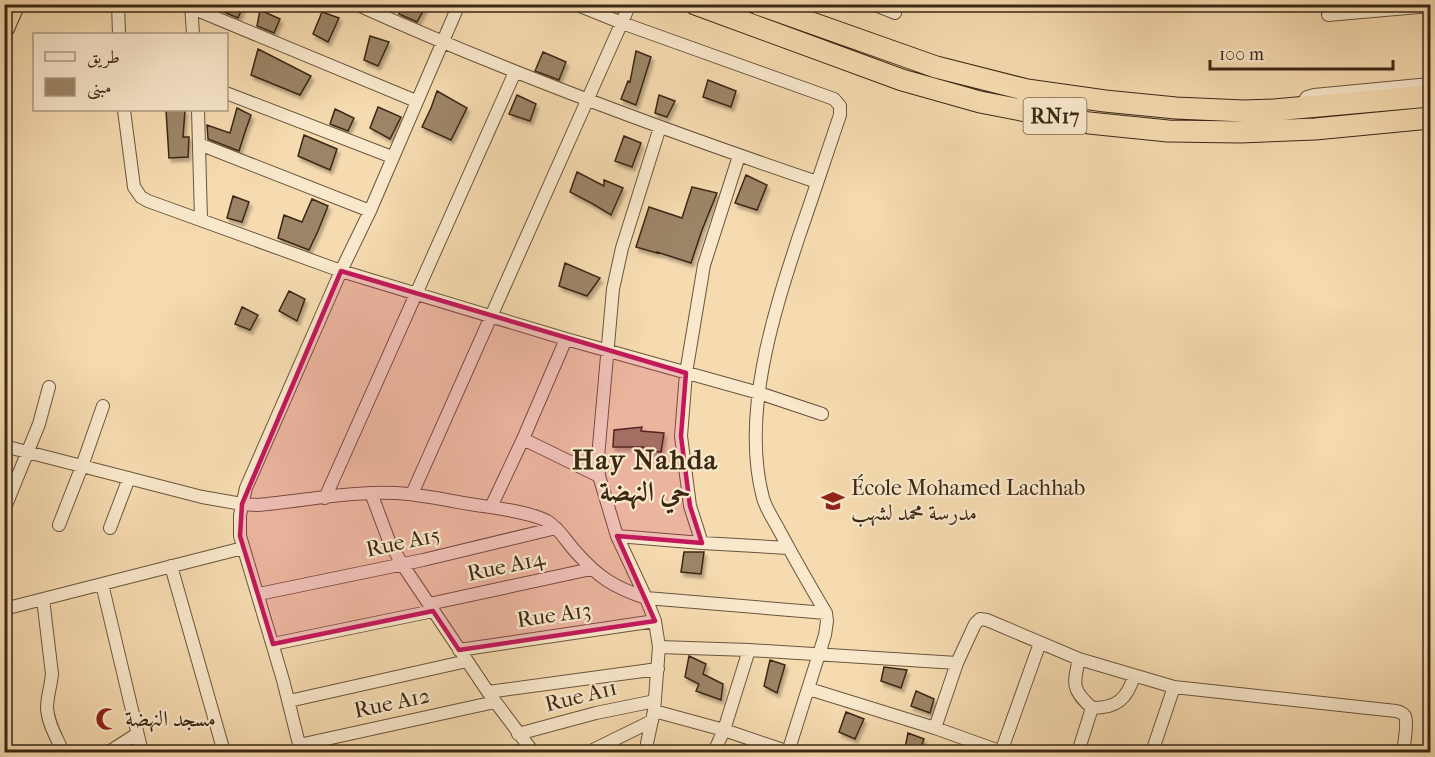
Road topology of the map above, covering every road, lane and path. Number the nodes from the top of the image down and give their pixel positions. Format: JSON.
{"nodes":[{"id":1,"x":14,"y":4,"type":"edge"},
{"id":2,"x":118,"y":4,"type":"edge"},
{"id":3,"x":356,"y":4,"type":"edge"},
{"id":4,"x":459,"y":4,"type":"edge"},
{"id":5,"x":575,"y":4,"type":"edge"},
{"id":6,"x":630,"y":4,"type":"edge"},
{"id":7,"x":695,"y":4,"type":"edge"},
{"id":8,"x":758,"y":4,"type":"edge"},
{"id":9,"x":873,"y":4,"type":"edge"},
{"id":10,"x":191,"y":6,"type":"edge"},
{"id":11,"x":1431,"y":6,"type":"edge"},
{"id":12,"x":1379,"y":7,"type":"edge"},
{"id":13,"x":895,"y":14,"type":"dead end"},
{"id":14,"x":1328,"y":15,"type":"dead end"},
{"id":15,"x":622,"y":23,"type":"junction"},
{"id":16,"x":4,"y":27,"type":"edge"},
{"id":17,"x":119,"y":33,"type":"edge"},
{"id":18,"x":193,"y":33,"type":"edge"},
{"id":19,"x":442,"y":41,"type":"junction"},
{"id":20,"x":515,"y":72,"type":"junction"},
{"id":21,"x":1431,"y":84,"type":"edge"},
{"id":22,"x":228,"y":94,"type":"edge"},
{"id":23,"x":1431,"y":96,"type":"edge"},
{"id":24,"x":588,"y":100,"type":"junction"},
{"id":25,"x":416,"y":101,"type":"junction"},
{"id":26,"x":1299,"y":108,"type":"junction"},
{"id":27,"x":124,"y":111,"type":"edge"},
{"id":28,"x":198,"y":111,"type":"edge"},
{"id":29,"x":1431,"y":118,"type":"edge"},
{"id":30,"x":660,"y":127,"type":"junction"},
{"id":31,"x":199,"y":144,"type":"junction"},
{"id":32,"x":739,"y":156,"type":"junction"},
{"id":33,"x":392,"y":157,"type":"junction"},
{"id":34,"x":817,"y":182,"type":"junction"},
{"id":35,"x":370,"y":211,"type":"junction"},
{"id":36,"x":201,"y":219,"type":"junction"},
{"id":37,"x":341,"y":270,"type":"junction"},
{"id":38,"x":417,"y":294,"type":"junction"},
{"id":39,"x":491,"y":316,"type":"junction"},
{"id":40,"x":566,"y":339,"type":"junction"},
{"id":41,"x":607,"y":350,"type":"junction"},
{"id":42,"x":686,"y":373,"type":"junction"},
{"id":43,"x":49,"y":387,"type":"dead end"},
{"id":44,"x":759,"y":393,"type":"junction"},
{"id":45,"x":103,"y":406,"type":"dead end"},
{"id":46,"x":822,"y":414,"type":"dead end"},
{"id":47,"x":524,"y":439,"type":"junction"},
{"id":48,"x":4,"y":446,"type":"edge"},
{"id":49,"x":28,"y":452,"type":"junction"},
{"id":50,"x":82,"y":466,"type":"junction"},
{"id":51,"x":599,"y":476,"type":"junction"},
{"id":52,"x":129,"y":478,"type":"junction"},
{"id":53,"x":371,"y":494,"type":"junction"},
{"id":54,"x":412,"y":494,"type":"junction"},
{"id":55,"x":325,"y":498,"type":"junction"},
{"id":56,"x":242,"y":504,"type":"junction"},
{"id":57,"x":491,"y":507,"type":"junction"},
{"id":58,"x":4,"y":510,"type":"edge"},
{"id":59,"x":59,"y":525,"type":"dead end"},
{"id":60,"x":110,"y":528,"type":"dead end"},
{"id":61,"x":556,"y":528,"type":"junction"},
{"id":62,"x":617,"y":536,"type":"junction"},
{"id":63,"x":702,"y":543,"type":"junction"},
{"id":64,"x":243,"y":548,"type":"junction"},
{"id":65,"x":788,"y":548,"type":"junction"},
{"id":66,"x":402,"y":564,"type":"junction"},
{"id":67,"x":171,"y":566,"type":"junction"},
{"id":68,"x":591,"y":569,"type":"junction"},
{"id":69,"x":102,"y":584,"type":"junction"},
{"id":70,"x":259,"y":594,"type":"junction"},
{"id":71,"x":646,"y":598,"type":"junction"},
{"id":72,"x":43,"y":599,"type":"junction"},
{"id":73,"x":431,"y":607,"type":"junction"},
{"id":74,"x":4,"y":609,"type":"edge"},
{"id":75,"x":826,"y":613,"type":"junction"},
{"id":76,"x":655,"y":621,"type":"junction"},
{"id":77,"x":1040,"y":643,"type":"junction"},
{"id":78,"x":273,"y":644,"type":"junction"},
{"id":79,"x":659,"y":646,"type":"junction"},
{"id":80,"x":459,"y":650,"type":"junction"},
{"id":81,"x":749,"y":650,"type":"junction"},
{"id":82,"x":819,"y":655,"type":"junction"},
{"id":83,"x":1079,"y":659,"type":"junction"},
{"id":84,"x":467,"y":661,"type":"junction"},
{"id":85,"x":957,"y":663,"type":"junction"},
{"id":86,"x":658,"y":669,"type":"junction"},
{"id":87,"x":1134,"y":676,"type":"junction"},
{"id":88,"x":1174,"y":687,"type":"junction"},
{"id":89,"x":809,"y":689,"type":"junction"},
{"id":90,"x":491,"y":697,"type":"junction"},
{"id":91,"x":289,"y":701,"type":"junction"},
{"id":92,"x":1092,"y":708,"type":"junction"},
{"id":93,"x":654,"y":711,"type":"junction"},
{"id":94,"x":935,"y":728,"type":"junction"},
{"id":95,"x":724,"y":730,"type":"junction"},
{"id":96,"x":137,"y":734,"type":"junction"},
{"id":97,"x":518,"y":734,"type":"junction"},
{"id":98,"x":300,"y":749,"type":"edge"},
{"id":99,"x":788,"y":752,"type":"edge"},
{"id":100,"x":1001,"y":752,"type":"edge"},
{"id":101,"x":1156,"y":752,"type":"edge"},
{"id":102,"x":63,"y":753,"type":"edge"},
{"id":103,"x":109,"y":753,"type":"edge"},
{"id":104,"x":142,"y":753,"type":"edge"},
{"id":105,"x":224,"y":753,"type":"edge"},
{"id":106,"x":533,"y":753,"type":"edge"},
{"id":107,"x":589,"y":753,"type":"edge"},
{"id":108,"x":648,"y":753,"type":"edge"},
{"id":109,"x":714,"y":753,"type":"edge"},
{"id":110,"x":1078,"y":753,"type":"edge"},
{"id":111,"x":1403,"y":753,"type":"edge"}],
"edges":[{"from":1,"to":16,"type":"highway"},
{"from":2,"to":17,"type":"street"},
{"from":3,"to":19,"type":"street"},
{"from":4,"to":19,"type":"street"},
{"from":5,"to":15,"type":"street"},
{"from":6,"to":15,"type":"street"},
{"from":7,"to":29,"type":"highway","number":"RN17"},
{"from":8,"to":26,"type":"highway","number":"RN17"},
{"from":9,"to":13,"type":"street"},
{"from":10,"to":18,"type":"street"},
{"from":10,"to":25,"type":"street"},
{"from":11,"to":12,"type":"street"},
{"from":12,"to":14,"type":"street"},
{"from":15,"to":24,"type":"street"},
{"from":15,"to":34,"type":"street"},
{"from":19,"to":20,"type":"street"},
{"from":19,"to":25,"type":"street"},
{"from":20,"to":24,"type":"street"},
{"from":20,"to":38,"type":"street"},
{"from":21,"to":26,"type":"street"},
{"from":22,"to":33,"type":"street"},
{"from":23,"to":26,"type":"highway","number":"RN17"},
{"from":24,"to":30,"type":"street"},
{"from":24,"to":39,"type":"street"},
{"from":25,"to":33,"type":"street"},
{"from":27,"to":36,"type":"street"},
{"from":28,"to":31,"type":"street"},
{"from":30,"to":32,"type":"street"},
{"from":30,"to":41,"type":"street"},
{"from":31,"to":35,"type":"street"},
{"from":31,"to":36,"type":"street"},
{"from":32,"to":34,"type":"street"},
{"from":32,"to":42,"type":"street"},
{"from":33,"to":35,"type":"street"},
{"from":34,"to":44,"type":"street"},
{"from":35,"to":37,"type":"street"},
{"from":36,"to":37,"type":"street"},
{"from":37,"to":38,"type":"street"},
{"from":37,"to":56,"type":"street"},
{"from":38,"to":39,"type":"street"},
{"from":38,"to":55,"type":"street"},
{"from":39,"to":40,"type":"street"},
{"from":39,"to":54,"type":"street"},
{"from":40,"to":41,"type":"street"},
{"from":40,"to":47,"type":"street"},
{"from":41,"to":42,"type":"street"},
{"from":41,"to":51,"type":"street"},
{"from":42,"to":44,"type":"street"},
{"from":42,"to":63,"type":"street"},
{"from":43,"to":49,"type":"street"},
{"from":44,"to":46,"type":"street"},
{"from":44,"to":65,"type":"street"},
{"from":45,"to":50,"type":"street"},
{"from":47,"to":51,"type":"street"},
{"from":47,"to":57,"type":"street"},
{"from":48,"to":49,"type":"street"},
{"from":49,"to":50,"type":"street"},
{"from":49,"to":58,"type":"street"},
{"from":50,"to":52,"type":"street"},
{"from":50,"to":59,"type":"street"},
{"from":51,"to":62,"type":"street"},
{"from":52,"to":56,"type":"street"},
{"from":52,"to":60,"type":"street"},
{"from":53,"to":54,"type":"street"},
{"from":53,"to":55,"type":"street"},
{"from":53,"to":66,"type":"street"},
{"from":54,"to":57,"type":"street"},
{"from":55,"to":56,"type":"street"},
{"from":56,"to":64,"type":"street"},
{"from":57,"to":61,"type":"street"},
{"from":61,"to":66,"type":"street","name":"Rue A15"},
{"from":61,"to":68,"type":"street"},
{"from":62,"to":63,"type":"street"},
{"from":62,"to":71,"type":"street"},
{"from":63,"to":65,"type":"street"},
{"from":64,"to":67,"type":"street"},
{"from":64,"to":70,"type":"street"},
{"from":65,"to":75,"type":"street"},
{"from":66,"to":70,"type":"street","name":"Rue A15"},
{"from":66,"to":73,"type":"street"},
{"from":67,"to":69,"type":"street"},
{"from":67,"to":105,"type":"street"},
{"from":68,"to":71,"type":"street"},
{"from":68,"to":73,"type":"street","name":"Rue A14"},
{"from":69,"to":72,"type":"street"},
{"from":69,"to":96,"type":"street"},
{"from":70,"to":78,"type":"street"},
{"from":71,"to":75,"type":"street"},
{"from":71,"to":76,"type":"street"},
{"from":72,"to":74,"type":"street"},
{"from":72,"to":102,"type":"street"},
{"from":73,"to":78,"type":"street","name":"Rue A14"},
{"from":73,"to":80,"type":"street"},
{"from":75,"to":82,"type":"street"},
{"from":76,"to":79,"type":"street"},
{"from":76,"to":80,"type":"street","name":"Rue A13"},
{"from":77,"to":83,"type":"street"},
{"from":77,"to":85,"type":"street"},
{"from":77,"to":100,"type":"street"},
{"from":78,"to":91,"type":"street"},
{"from":79,"to":81,"type":"street"},
{"from":79,"to":86,"type":"street"},
{"from":80,"to":84,"type":"street"},
{"from":81,"to":82,"type":"street"},
{"from":81,"to":95,"type":"street"},
{"from":82,"to":85,"type":"street"},
{"from":82,"to":89,"type":"street"},
{"from":83,"to":87,"type":"street"},
{"from":83,"to":92,"type":"street"},
{"from":84,"to":90,"type":"street"},
{"from":84,"to":91,"type":"street"},
{"from":85,"to":94,"type":"street"},
{"from":86,"to":90,"type":"street","name":"Rue A12"},
{"from":86,"to":93,"type":"street"},
{"from":87,"to":88,"type":"street"},
{"from":87,"to":92,"type":"street"},
{"from":88,"to":101,"type":"street"},
{"from":88,"to":111,"type":"street"},
{"from":89,"to":94,"type":"street"},
{"from":89,"to":99,"type":"street"},
{"from":90,"to":97,"type":"street"},
{"from":90,"to":98,"type":"street","name":"Rue A12"},
{"from":91,"to":98,"type":"street"},
{"from":92,"to":110,"type":"street"},
{"from":93,"to":95,"type":"street"},
{"from":93,"to":97,"type":"street","name":"Rue A11"},
{"from":93,"to":107,"type":"street"},
{"from":93,"to":108,"type":"street"},
{"from":94,"to":100,"type":"street"},
{"from":95,"to":99,"type":"street"},
{"from":95,"to":109,"type":"street"},
{"from":96,"to":103,"type":"street"},
{"from":96,"to":104,"type":"street"},
{"from":97,"to":106,"type":"street"}]}
